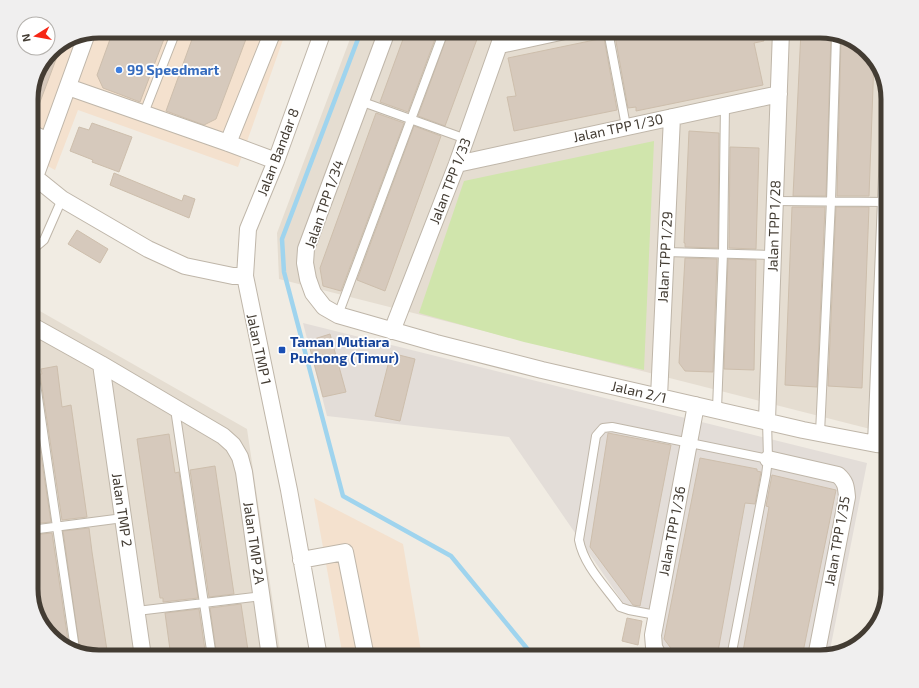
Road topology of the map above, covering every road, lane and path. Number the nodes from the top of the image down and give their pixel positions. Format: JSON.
{"nodes":[{"id":1,"x":173,"y":38,"type":"edge"},
{"id":2,"x":270,"y":38,"type":"edge"},
{"id":3,"x":320,"y":38,"type":"edge"},
{"id":4,"x":384,"y":38,"type":"edge"},
{"id":5,"x":441,"y":38,"type":"edge"},
{"id":6,"x":502,"y":38,"type":"edge"},
{"id":7,"x":609,"y":38,"type":"edge"},
{"id":8,"x":781,"y":38,"type":"edge"},
{"id":9,"x":85,"y":40,"type":"edge"},
{"id":10,"x":836,"y":40,"type":"edge"},
{"id":11,"x":68,"y":87,"type":"junction"},
{"id":12,"x":779,"y":94,"type":"junction"},
{"id":13,"x":360,"y":101,"type":"junction"},
{"id":14,"x":725,"y":105,"type":"junction"},
{"id":15,"x":144,"y":113,"type":"junction"},
{"id":16,"x":672,"y":116,"type":"junction"},
{"id":17,"x":411,"y":119,"type":"junction"},
{"id":18,"x":626,"y":126,"type":"junction"},
{"id":19,"x":38,"y":137,"type":"edge"},
{"id":20,"x":466,"y":139,"type":"junction"},
{"id":21,"x":48,"y":141,"type":"junction"},
{"id":22,"x":228,"y":143,"type":"junction"},
{"id":23,"x":276,"y":161,"type":"junction"},
{"id":24,"x":38,"y":164,"type":"edge"},
{"id":25,"x":457,"y":164,"type":"junction"},
{"id":26,"x":38,"y":180,"type":"edge"},
{"id":27,"x":62,"y":199,"type":"junction"},
{"id":28,"x":775,"y":201,"type":"junction"},
{"id":29,"x":831,"y":202,"type":"junction"},
{"id":30,"x":881,"y":202,"type":"edge"},
{"id":31,"x":38,"y":245,"type":"edge"},
{"id":32,"x":666,"y":252,"type":"junction"},
{"id":33,"x":723,"y":253,"type":"junction"},
{"id":34,"x":774,"y":254,"type":"junction"},
{"id":35,"x":245,"y":276,"type":"junction"},
{"id":36,"x":338,"y":315,"type":"junction"},
{"id":37,"x":38,"y":330,"type":"edge"},
{"id":38,"x":392,"y":331,"type":"junction"},
{"id":39,"x":101,"y":364,"type":"junction"},
{"id":40,"x":38,"y":397,"type":"edge"},
{"id":41,"x":659,"y":397,"type":"junction"},
{"id":42,"x":696,"y":405,"type":"junction"},
{"id":43,"x":175,"y":407,"type":"junction"},
{"id":44,"x":717,"y":409,"type":"junction"},
{"id":45,"x":767,"y":420,"type":"junction"},
{"id":46,"x":820,"y":433,"type":"junction"},
{"id":47,"x":689,"y":442,"type":"junction"},
{"id":48,"x":881,"y":445,"type":"edge"},
{"id":49,"x":768,"y":459,"type":"junction"},
{"id":50,"x":123,"y":518,"type":"junction"},
{"id":51,"x":57,"y":526,"type":"junction"},
{"id":52,"x":38,"y":529,"type":"edge"},
{"id":53,"x":302,"y":560,"type":"junction"},
{"id":54,"x":262,"y":596,"type":"junction"},
{"id":55,"x":204,"y":603,"type":"junction"},
{"id":56,"x":137,"y":611,"type":"junction"},
{"id":57,"x":656,"y":615,"type":"junction"},
{"id":58,"x":74,"y":644,"type":"edge"},
{"id":59,"x":142,"y":650,"type":"edge"},
{"id":60,"x":211,"y":650,"type":"edge"},
{"id":61,"x":269,"y":650,"type":"edge"},
{"id":62,"x":318,"y":650,"type":"edge"},
{"id":63,"x":365,"y":650,"type":"edge"},
{"id":64,"x":656,"y":650,"type":"edge"},
{"id":65,"x":732,"y":650,"type":"edge"},
{"id":66,"x":817,"y":650,"type":"edge"}],
"edges":[{"from":1,"to":15,"type":"lane"},
{"from":2,"to":22,"type":"street"},
{"from":3,"to":23,"type":"street","name":"Jalan Bandar 8"},
{"from":4,"to":13,"type":"street","name":"Jalan TPP 1/34"},
{"from":5,"to":17,"type":"lane"},
{"from":6,"to":20,"type":"street","name":"Jalan TPP 1/33"},
{"from":7,"to":18,"type":"lane"},
{"from":8,"to":12,"type":"street","name":"Jalan TPP 1/28"},
{"from":9,"to":11,"type":"street"},
{"from":10,"to":29,"type":"lane"},
{"from":11,"to":15,"type":"street"},
{"from":11,"to":21,"type":"street"},
{"from":12,"to":14,"type":"street","name":"Jalan TPP 1/30"},
{"from":12,"to":28,"type":"street","name":"Jalan TPP 1/28"},
{"from":13,"to":17,"type":"lane"},
{"from":13,"to":36,"type":"street","name":"Jalan TPP 1/34"},
{"from":14,"to":16,"type":"street","name":"Jalan TPP 1/30"},
{"from":14,"to":33,"type":"lane"},
{"from":15,"to":22,"type":"street"},
{"from":16,"to":18,"type":"street","name":"Jalan TPP 1/30"},
{"from":16,"to":32,"type":"street","name":"Jalan TPP 1/29"},
{"from":17,"to":20,"type":"lane"},
{"from":17,"to":36,"type":"lane"},
{"from":18,"to":25,"type":"street","name":"Jalan TPP 1/30"},
{"from":19,"to":21,"type":"street"},
{"from":20,"to":25,"type":"street","name":"Jalan TPP 1/33"},
{"from":21,"to":24,"type":"street"},
{"from":22,"to":23,"type":"street"},
{"from":23,"to":35,"type":"street","name":"Jalan Bandar 8"},
{"from":25,"to":38,"type":"street","name":"Jalan TPP 1/33"},
{"from":26,"to":27,"type":"street"},
{"from":27,"to":31,"type":"lane"},
{"from":27,"to":35,"type":"street"},
{"from":28,"to":29,"type":"lane"},
{"from":28,"to":34,"type":"street","name":"Jalan TPP 1/28"},
{"from":29,"to":30,"type":"lane"},
{"from":29,"to":46,"type":"lane"},
{"from":32,"to":33,"type":"lane"},
{"from":32,"to":41,"type":"street","name":"Jalan TPP 1/29"},
{"from":33,"to":34,"type":"lane"},
{"from":33,"to":44,"type":"lane"},
{"from":34,"to":45,"type":"street","name":"Jalan TPP 1/28"},
{"from":35,"to":53,"type":"street","name":"Jalan TMP 1"},
{"from":36,"to":38,"type":"street","name":"Jalan TPP 1/34"},
{"from":37,"to":39,"type":"street","name":"Jalan TMP 2A"},
{"from":38,"to":41,"type":"street","name":"Jalan 2/1"},
{"from":39,"to":43,"type":"street","name":"Jalan TMP 2A"},
{"from":39,"to":50,"type":"street","name":"Jalan TMP 2"},
{"from":40,"to":51,"type":"lane"},
{"from":41,"to":42,"type":"street","name":"Jalan 2/1"},
{"from":42,"to":44,"type":"street","name":"Jalan 2/1"},
{"from":42,"to":47,"type":"street","name":"Jalan TPP 1/36"},
{"from":43,"to":54,"type":"street","name":"Jalan TMP 2A"},
{"from":43,"to":55,"type":"lane"},
{"from":44,"to":45,"type":"street","name":"Jalan 2/1"},
{"from":45,"to":46,"type":"street","name":"Jalan 2/1"},
{"from":45,"to":49,"type":"lane"},
{"from":46,"to":48,"type":"street","name":"Jalan 2/1"},
{"from":47,"to":49,"type":"lane"},
{"from":47,"to":57,"type":"street","name":"Jalan TPP 1/36"},
{"from":47,"to":57,"type":"lane"},
{"from":49,"to":65,"type":"lane"},
{"from":49,"to":66,"type":"street","name":"Jalan TPP 1/35"},
{"from":50,"to":51,"type":"lane"},
{"from":50,"to":56,"type":"street","name":"Jalan TMP 2"},
{"from":51,"to":52,"type":"lane"},
{"from":51,"to":58,"type":"lane"},
{"from":53,"to":62,"type":"street","name":"Jalan TMP 1"},
{"from":53,"to":63,"type":"street"},
{"from":54,"to":55,"type":"lane"},
{"from":54,"to":61,"type":"street","name":"Jalan TMP 2A"},
{"from":55,"to":56,"type":"lane"},
{"from":55,"to":60,"type":"lane"},
{"from":56,"to":59,"type":"street","name":"Jalan TMP 2"},
{"from":57,"to":64,"type":"street","name":"Jalan TPP 1/36"}]}
